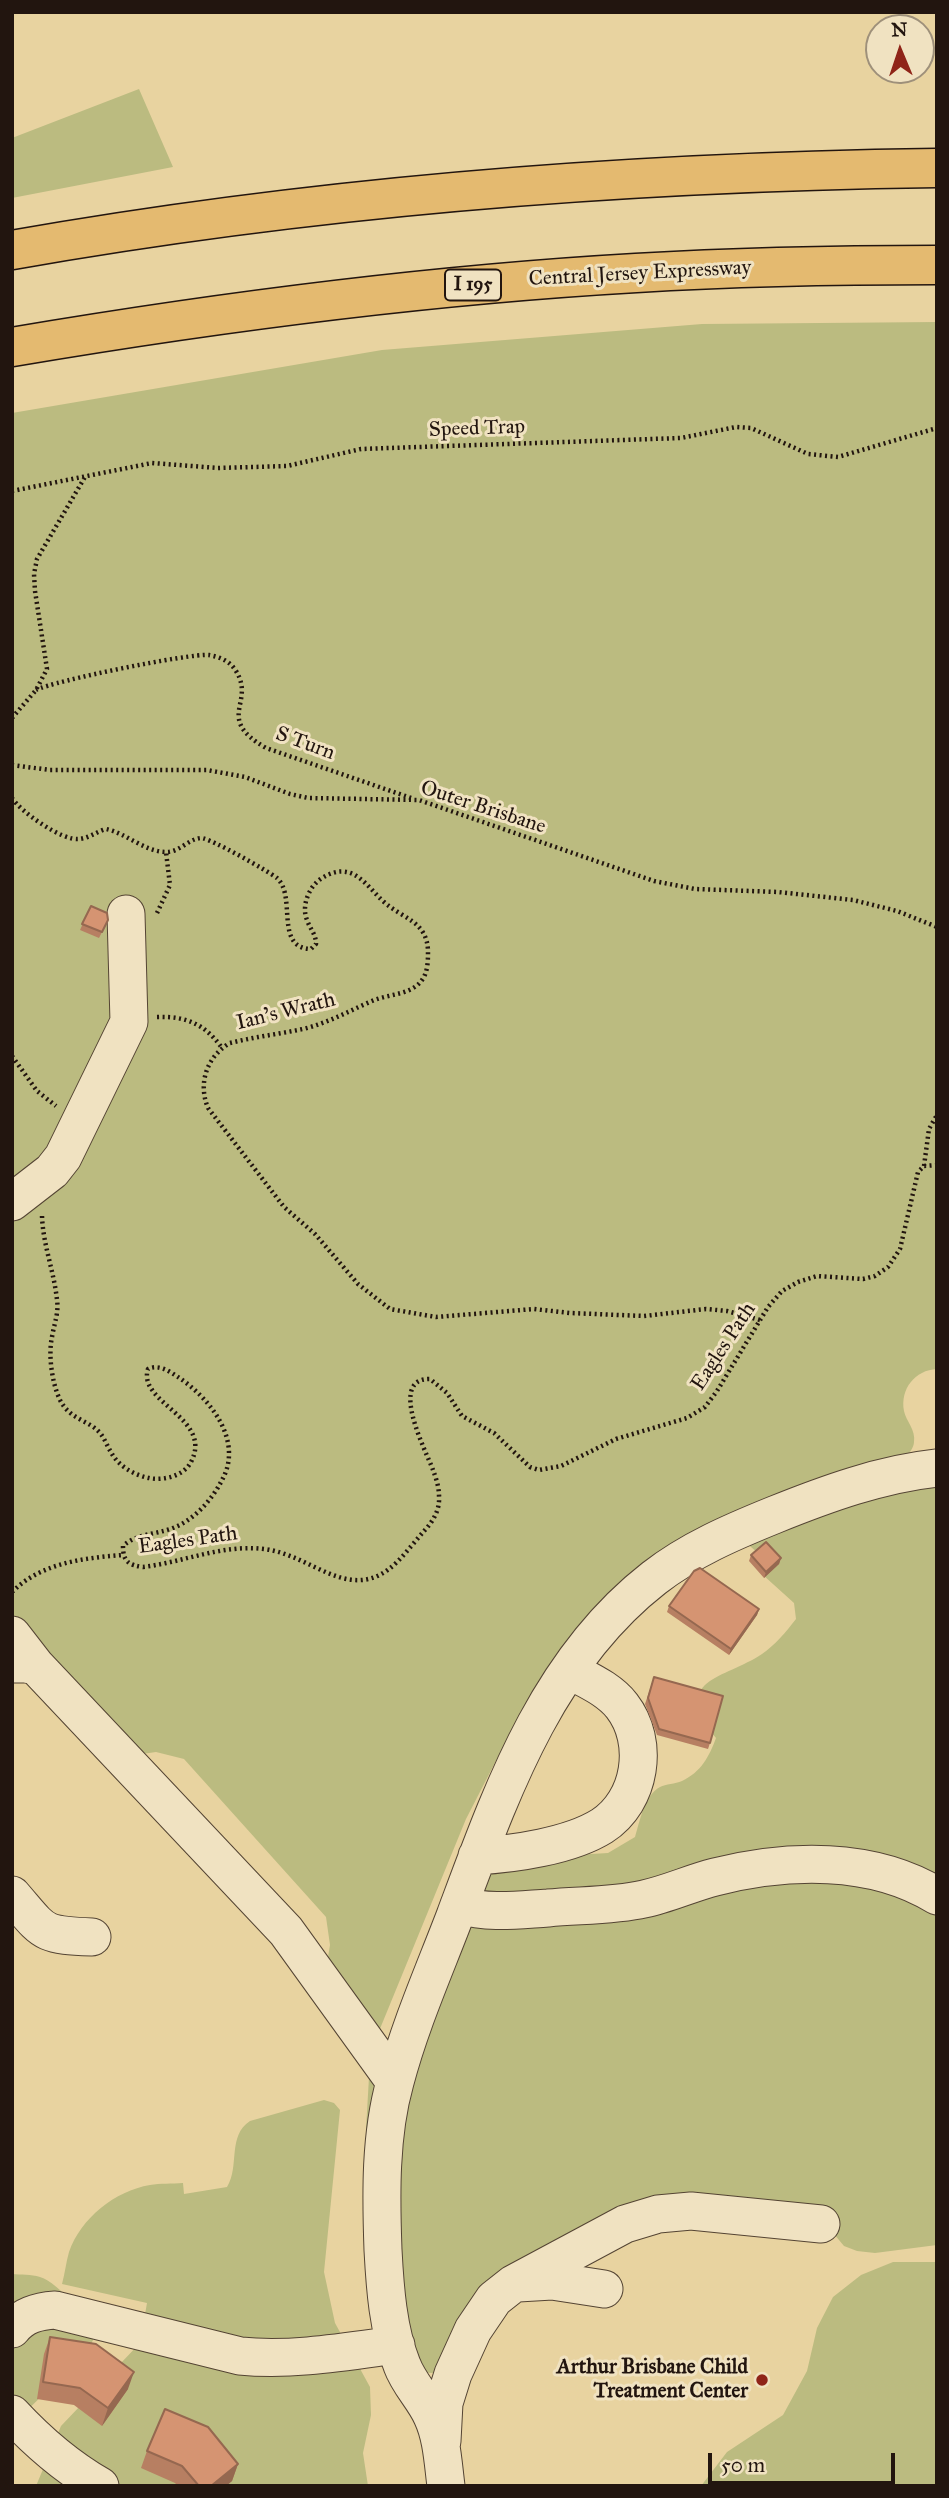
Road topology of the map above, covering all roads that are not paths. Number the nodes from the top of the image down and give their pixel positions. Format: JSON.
{"nodes":[{"id":1,"x":937,"y":169,"type":"edge"},
{"id":2,"x":12,"y":250,"type":"edge"},
{"id":3,"x":937,"y":265,"type":"edge"},
{"id":4,"x":12,"y":347,"type":"edge"},
{"id":5,"x":126,"y":914,"type":"dead end"},
{"id":6,"x":12,"y":1202,"type":"edge"},
{"id":7,"x":937,"y":1468,"type":"edge"},
{"id":8,"x":12,"y":1635,"type":"edge"},
{"id":9,"x":24,"y":1665,"type":"edge"},
{"id":10,"x":569,"y":1670,"type":"junction"},
{"id":11,"x":477,"y":1856,"type":"junction"},
{"id":12,"x":12,"y":1895,"type":"edge"},
{"id":13,"x":937,"y":1896,"type":"edge"},
{"id":14,"x":459,"y":1905,"type":"junction"},
{"id":15,"x":92,"y":1937,"type":"dead end"},
{"id":16,"x":395,"y":2082,"type":"junction"},
{"id":17,"x":821,"y":2224,"type":"dead end"},
{"id":18,"x":513,"y":2284,"type":"junction"},
{"id":19,"x":604,"y":2289,"type":"dead end"},
{"id":20,"x":12,"y":2329,"type":"edge"},
{"id":21,"x":396,"y":2345,"type":"junction"},
{"id":22,"x":412,"y":2385,"type":"junction"},
{"id":23,"x":449,"y":2386,"type":"junction"},
{"id":24,"x":12,"y":2414,"type":"edge"},
{"id":25,"x":444,"y":2471,"type":"edge"},
{"id":26,"x":100,"y":2486,"type":"edge"}],
"edges":[{"from":1,"to":2,"type":"highway"},
{"from":3,"to":4,"type":"highway","name":"Central Jersey Expressway","number":"I 195"},
{"from":5,"to":6,"type":"street"},
{"from":7,"to":10,"type":"street"},
{"from":8,"to":9,"type":"street"},
{"from":9,"to":16,"type":"street"},
{"from":10,"to":11,"type":"street"},
{"from":10,"to":11,"type":"street"},
{"from":11,"to":14,"type":"street"},
{"from":12,"to":15,"type":"street"},
{"from":13,"to":14,"type":"street"},
{"from":14,"to":16,"type":"street"},
{"from":16,"to":21,"type":"street"},
{"from":17,"to":18,"type":"street"},
{"from":18,"to":19,"type":"street"},
{"from":18,"to":23,"type":"street"},
{"from":20,"to":21,"type":"street"},
{"from":21,"to":22,"type":"street"},
{"from":22,"to":23,"type":"street"},
{"from":22,"to":25,"type":"street"},
{"from":23,"to":25,"type":"street"},
{"from":24,"to":26,"type":"street"}]}
